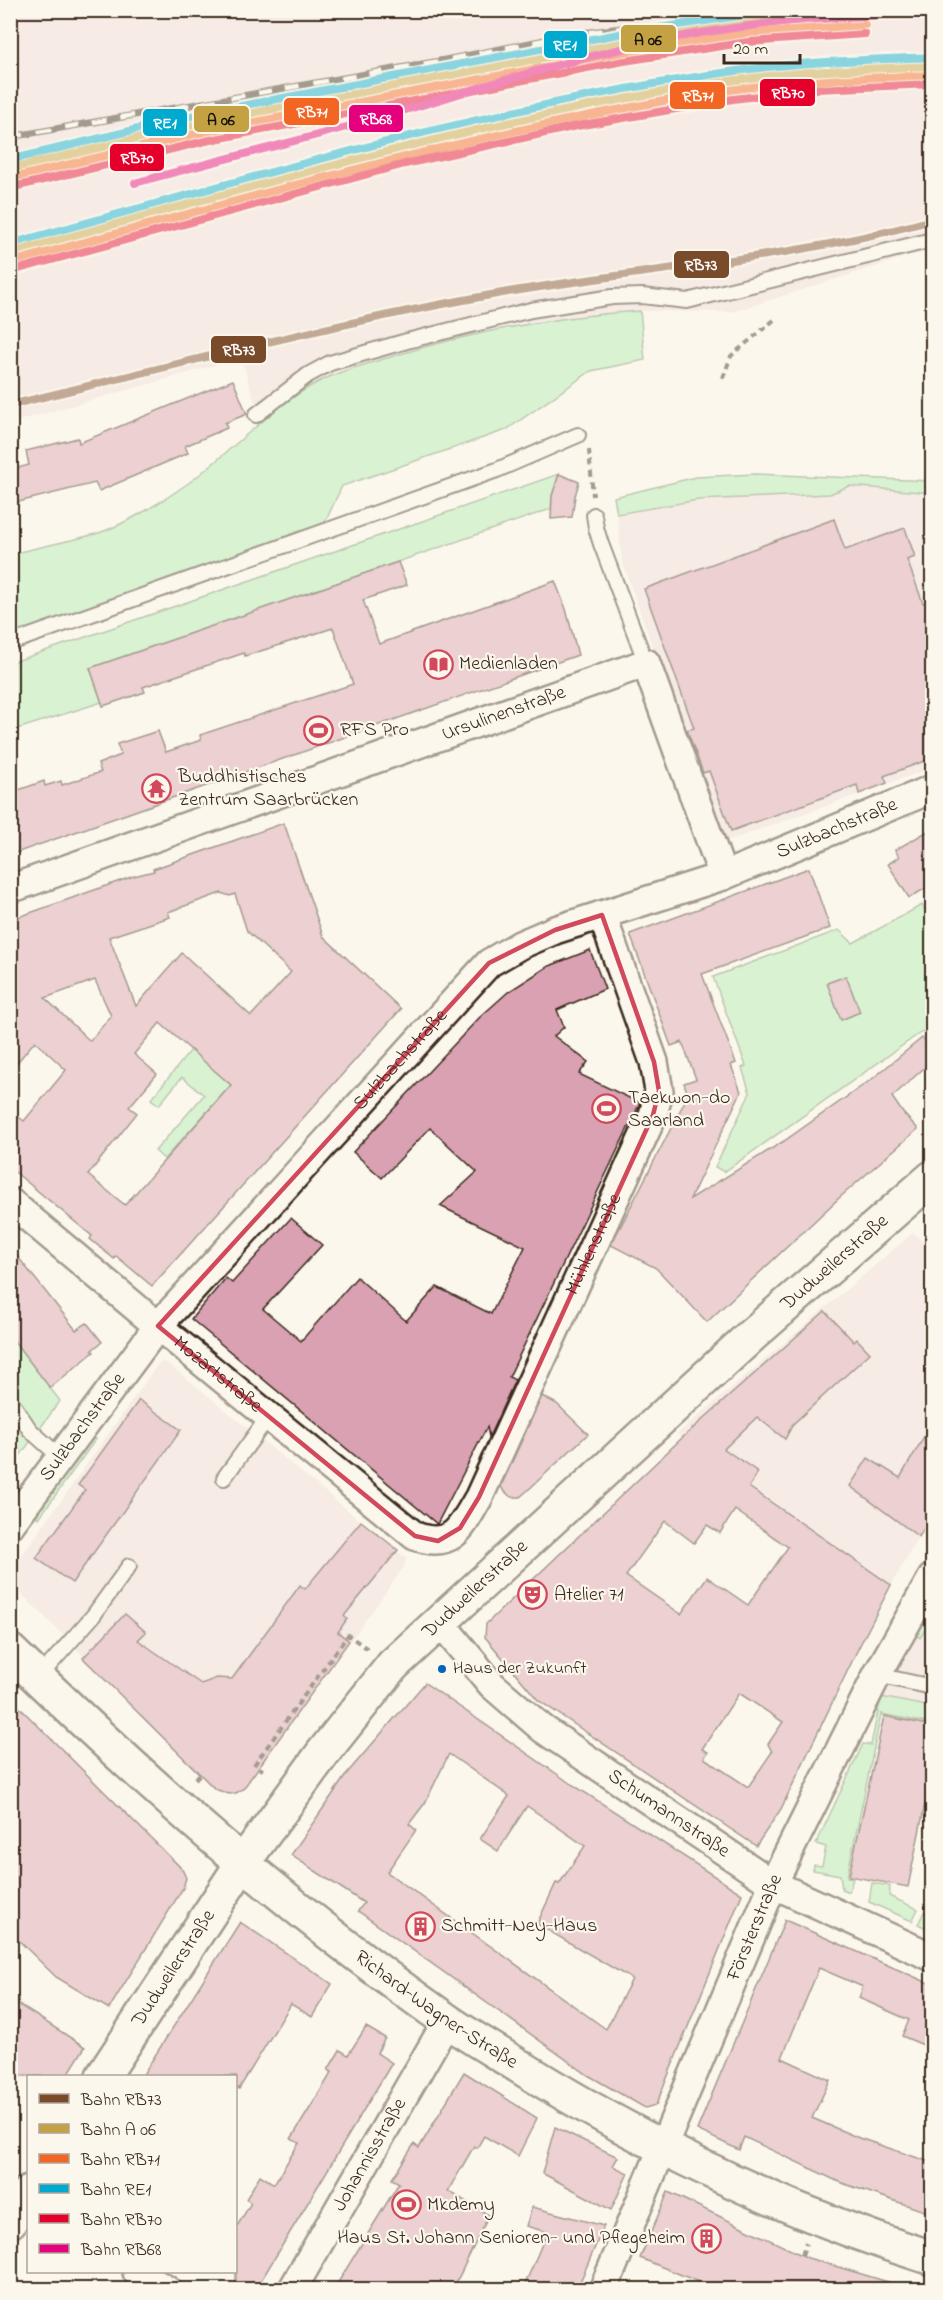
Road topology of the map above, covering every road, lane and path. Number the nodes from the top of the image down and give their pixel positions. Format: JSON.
{"nodes":[{"id":1,"x":933,"y":240,"type":"edge"},
{"id":2,"x":774,"y":320,"type":"dead end"},
{"id":3,"x":723,"y":378,"type":"dead end"},
{"id":4,"x":256,"y":415,"type":"dead end"},
{"id":5,"x":584,"y":437,"type":"joint"},
{"id":6,"x":594,"y":515,"type":"joint"},
{"id":7,"x":10,"y":643,"type":"edge"},
{"id":8,"x":646,"y":663,"type":"junction"},
{"id":9,"x":933,"y":789,"type":"edge"},
{"id":10,"x":723,"y":876,"type":"junction"},
{"id":11,"x":10,"y":889,"type":"edge"},
{"id":12,"x":602,"y":915,"type":"junction"},
{"id":13,"x":933,"y":1178,"type":"edge"},
{"id":14,"x":10,"y":1202,"type":"edge"},
{"id":15,"x":158,"y":1326,"type":"junction"},
{"id":16,"x":10,"y":1400,"type":"edge"},
{"id":17,"x":269,"y":1416,"type":"junction"},
{"id":18,"x":60,"y":1457,"type":"junction"},
{"id":19,"x":224,"y":1478,"type":"dead end"},
{"id":20,"x":10,"y":1525,"type":"edge"},
{"id":21,"x":428,"y":1540,"type":"joint"},
{"id":22,"x":129,"y":1566,"type":"dead end"},
{"id":23,"x":933,"y":1578,"type":"edge"},
{"id":24,"x":439,"y":1621,"type":"junction"},
{"id":25,"x":358,"y":1642,"type":"dead end"},
{"id":26,"x":10,"y":1651,"type":"edge"},
{"id":27,"x":877,"y":1675,"type":"junction"},
{"id":28,"x":38,"y":1678,"type":"junction"},
{"id":29,"x":933,"y":1687,"type":"edge"},
{"id":30,"x":259,"y":1768,"type":"dead end"},
{"id":31,"x":200,"y":1774,"type":"dead end"},
{"id":32,"x":195,"y":1779,"type":"dead end"},
{"id":33,"x":242,"y":1864,"type":"junction"},
{"id":34,"x":773,"y":1884,"type":"junction"},
{"id":35,"x":933,"y":1957,"type":"edge"},
{"id":36,"x":447,"y":2021,"type":"junction"},
{"id":37,"x":105,"y":2075,"type":"edge"},
{"id":38,"x":663,"y":2148,"type":"junction"},
{"id":39,"x":933,"y":2258,"type":"edge"},
{"id":40,"x":140,"y":2273,"type":"edge"},
{"id":41,"x":167,"y":2289,"type":"edge"},
{"id":42,"x":292,"y":2289,"type":"edge"},
{"id":43,"x":603,"y":2289,"type":"edge"}],
"edges":[{"from":1,"to":4,"type":"lane"},
{"from":2,"to":3,"type":"path"},
{"from":5,"to":6,"type":"path"},
{"from":5,"to":7,"type":"lane"},
{"from":6,"to":8,"type":"lane"},
{"from":8,"to":10,"type":"street"},
{"from":8,"to":11,"type":"street","name":"Ursulinenstraße"},
{"from":9,"to":10,"type":"street","name":"Sulzbachstraße"},
{"from":10,"to":12,"type":"street","name":"Sulzbachstraße"},
{"from":12,"to":15,"type":"street","name":"Sulzbachstraße"},
{"from":12,"to":21,"type":"street","name":"Mühlenstraße"},
{"from":13,"to":24,"type":"main road","name":"Dudweilerstraße"},
{"from":14,"to":15,"type":"street","name":"Mozartstraße"},
{"from":15,"to":17,"type":"street","name":"Mozartstraße"},
{"from":15,"to":18,"type":"street","name":"Sulzbachstraße"},
{"from":16,"to":18,"type":"lane"},
{"from":17,"to":19,"type":"lane"},
{"from":17,"to":21,"type":"street","name":"Mozartstraße"},
{"from":18,"to":20,"type":"street","name":"Sulzbachstraße"},
{"from":22,"to":28,"type":"lane"},
{"from":23,"to":27,"type":"street","name":"Försterstraße"},
{"from":24,"to":33,"type":"main road","name":"Dudweilerstraße"},
{"from":24,"to":34,"type":"street","name":"Schumannstraße"},
{"from":25,"to":30,"type":"path"},
{"from":26,"to":28,"type":"main road","name":"Richard-Wagner-Straße"},
{"from":27,"to":29,"type":"lane"},
{"from":27,"to":34,"type":"street","name":"Försterstraße"},
{"from":28,"to":33,"type":"main road","name":"Richard-Wagner-Straße"},
{"from":31,"to":32,"type":"path"},
{"from":33,"to":36,"type":"main road","name":"Richard-Wagner-Straße"},
{"from":33,"to":37,"type":"main road","name":"Dudweilerstraße"},
{"from":34,"to":35,"type":"street","name":"Schumannstraße"},
{"from":34,"to":38,"type":"street","name":"Försterstraße"},
{"from":36,"to":38,"type":"main road","name":"Richard-Wagner-Straße"},
{"from":36,"to":42,"type":"street","name":"Johannisstraße"},
{"from":38,"to":39,"type":"main road","name":"Richard-Wagner-Straße"},
{"from":38,"to":43,"type":"street","name":"Försterstraße"},
{"from":40,"to":41,"type":"street"}]}
